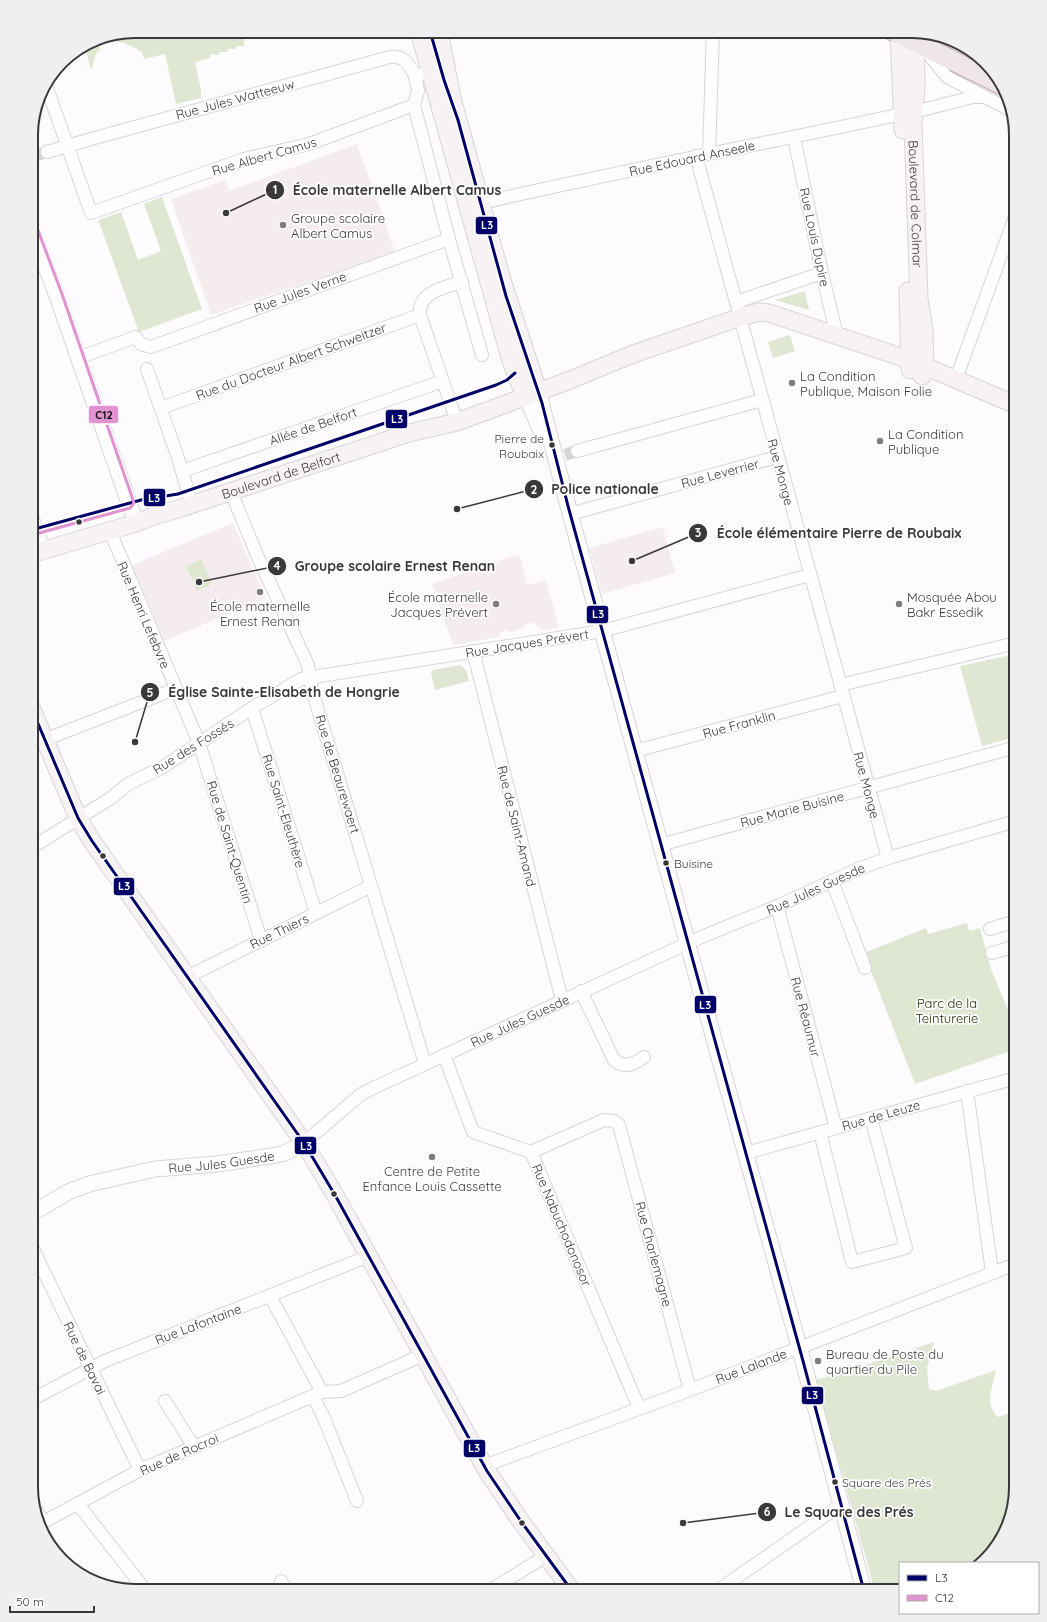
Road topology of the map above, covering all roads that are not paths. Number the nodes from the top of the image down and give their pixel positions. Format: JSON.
{"nodes":[{"id":1,"x":419,"y":38,"type":"edge"},
{"id":2,"x":440,"y":38,"type":"edge"},
{"id":3,"x":714,"y":38,"type":"edge"},
{"id":4,"x":906,"y":38,"type":"edge"},
{"id":5,"x":909,"y":38,"type":"edge"},
{"id":6,"x":912,"y":38,"type":"edge"},
{"id":7,"x":422,"y":74,"type":"junction"},
{"id":8,"x":991,"y":79,"type":"edge"},
{"id":9,"x":48,"y":91,"type":"edge"},
{"id":10,"x":986,"y":98,"type":"junction"},
{"id":11,"x":414,"y":105,"type":"junction"},
{"id":12,"x":1005,"y":108,"type":"edge"},
{"id":13,"x":908,"y":113,"type":"junction"},
{"id":14,"x":794,"y":137,"type":"junction"},
{"id":15,"x":68,"y":146,"type":"junction"},
{"id":16,"x":47,"y":152,"type":"tunnel mouth"},
{"id":17,"x":709,"y":154,"type":"junction"},
{"id":18,"x":696,"y":156,"type":"junction"},
{"id":19,"x":481,"y":203,"type":"junction"},
{"id":20,"x":1009,"y":233,"type":"edge"},
{"id":21,"x":449,"y":239,"type":"junction"},
{"id":22,"x":38,"y":247,"type":"edge"},
{"id":23,"x":822,"y":274,"type":"junction"},
{"id":24,"x":462,"y":282,"type":"junction"},
{"id":25,"x":738,"y":309,"type":"junction"},
{"id":26,"x":420,"y":315,"type":"junction"},
{"id":27,"x":837,"y":336,"type":"junction"},
{"id":28,"x":482,"y":355,"type":"dead end"},
{"id":29,"x":78,"y":358,"type":"junction"},
{"id":30,"x":146,"y":369,"type":"dead end"},
{"id":31,"x":917,"y":369,"type":"junction"},
{"id":32,"x":956,"y":379,"type":"junction"},
{"id":33,"x":443,"y":381,"type":"junction"},
{"id":34,"x":530,"y":389,"type":"junction"},
{"id":35,"x":762,"y":400,"type":"junction"},
{"id":36,"x":1009,"y":402,"type":"edge"},
{"id":37,"x":1009,"y":407,"type":"edge"},
{"id":38,"x":161,"y":408,"type":"junction"},
{"id":39,"x":456,"y":418,"type":"junction"},
{"id":40,"x":577,"y":451,"type":"tunnel mouth"},
{"id":41,"x":777,"y":457,"type":"junction"},
{"id":42,"x":182,"y":471,"type":"junction"},
{"id":43,"x":560,"y":476,"type":"junction"},
{"id":44,"x":231,"y":492,"type":"junction"},
{"id":45,"x":192,"y":505,"type":"junction"},
{"id":46,"x":570,"y":514,"type":"junction"},
{"id":47,"x":141,"y":519,"type":"junction"},
{"id":48,"x":110,"y":531,"type":"junction"},
{"id":49,"x":38,"y":547,"type":"edge"},
{"id":50,"x":38,"y":547,"type":"edge"},
{"id":51,"x":810,"y":576,"type":"junction"},
{"id":52,"x":602,"y":631,"type":"junction"},
{"id":53,"x":1009,"y":645,"type":"edge"},
{"id":54,"x":473,"y":651,"type":"junction"},
{"id":55,"x":310,"y":677,"type":"junction"},
{"id":56,"x":175,"y":689,"type":"junction"},
{"id":57,"x":842,"y":691,"type":"junction"},
{"id":58,"x":252,"y":708,"type":"junction"},
{"id":59,"x":38,"y":743,"type":"edge"},
{"id":60,"x":199,"y":743,"type":"junction"},
{"id":61,"x":1009,"y":749,"type":"edge"},
{"id":62,"x":635,"y":750,"type":"junction"},
{"id":63,"x":868,"y":788,"type":"junction"},
{"id":64,"x":78,"y":818,"type":"junction"},
{"id":65,"x":1009,"y":823,"type":"edge"},
{"id":66,"x":38,"y":844,"type":"edge"},
{"id":67,"x":660,"y":845,"type":"junction"},
{"id":68,"x":888,"y":858,"type":"junction"},
{"id":69,"x":832,"y":881,"type":"junction"},
{"id":70,"x":371,"y":886,"type":"junction"},
{"id":71,"x":777,"y":906,"type":"junction"},
{"id":72,"x":316,"y":913,"type":"junction"},
{"id":73,"x":1009,"y":923,"type":"edge"},
{"id":74,"x":990,"y":929,"type":"dead end"},
{"id":75,"x":261,"y":940,"type":"junction"},
{"id":76,"x":687,"y":943,"type":"junction"},
{"id":77,"x":1009,"y":948,"type":"edge"},
{"id":78,"x":992,"y":953,"type":"dead end"},
{"id":79,"x":865,"y":968,"type":"dead end"},
{"id":80,"x":186,"y":977,"type":"junction"},
{"id":81,"x":581,"y":991,"type":"junction"},
{"id":82,"x":562,"y":1000,"type":"junction"},
{"id":83,"x":444,"y":1055,"type":"junction"},
{"id":84,"x":644,"y":1057,"type":"dead end"},
{"id":85,"x":425,"y":1064,"type":"junction"},
{"id":86,"x":1009,"y":1080,"type":"edge"},
{"id":87,"x":967,"y":1091,"type":"junction"},
{"id":88,"x":872,"y":1118,"type":"junction"},
{"id":89,"x":836,"y":1128,"type":"junction"},
{"id":90,"x":820,"y":1132,"type":"junction"},
{"id":91,"x":304,"y":1143,"type":"junction"},
{"id":92,"x":531,"y":1152,"type":"junction"},
{"id":93,"x":746,"y":1153,"type":"junction"},
{"id":94,"x":38,"y":1210,"type":"edge"},
{"id":95,"x":369,"y":1256,"type":"junction"},
{"id":96,"x":38,"y":1260,"type":"edge"},
{"id":97,"x":1009,"y":1266,"type":"edge"},
{"id":98,"x":992,"y":1272,"type":"junction"},
{"id":99,"x":270,"y":1296,"type":"junction"},
{"id":100,"x":800,"y":1347,"type":"junction"},
{"id":101,"x":424,"y":1355,"type":"junction"},
{"id":102,"x":90,"y":1368,"type":"junction"},
{"id":103,"x":690,"y":1390,"type":"junction"},
{"id":104,"x":318,"y":1394,"type":"junction"},
{"id":105,"x":38,"y":1396,"type":"edge"},
{"id":106,"x":165,"y":1400,"type":"dead end"},
{"id":107,"x":639,"y":1408,"type":"junction"},
{"id":108,"x":194,"y":1447,"type":"junction"},
{"id":109,"x":484,"y":1466,"type":"junction"},
{"id":110,"x":140,"y":1470,"type":"junction"},
{"id":111,"x":357,"y":1501,"type":"dead end"},
{"id":112,"x":78,"y":1504,"type":"junction"},
{"id":113,"x":842,"y":1504,"type":"junction"},
{"id":114,"x":44,"y":1522,"type":"edge"},
{"id":115,"x":546,"y":1556,"type":"junction"},
{"id":116,"x":141,"y":1584,"type":"edge"},
{"id":117,"x":500,"y":1584,"type":"edge"},
{"id":118,"x":567,"y":1584,"type":"edge"},
{"id":119,"x":727,"y":1584,"type":"edge"},
{"id":120,"x":862,"y":1584,"type":"edge"}],
"edges":[{"from":1,"to":7,"type":"main road"},
{"from":2,"to":19,"type":"main road"},
{"from":3,"to":17,"type":"street"},
{"from":4,"to":13,"type":"main road","name":"Boulevard de Colmar"},
{"from":5,"to":10,"type":"street"},
{"from":6,"to":8,"type":"main road"},
{"from":7,"to":11,"type":"street"},
{"from":7,"to":15,"type":"street","name":"Rue Jules Watteeuw"},
{"from":7,"to":34,"type":"main road"},
{"from":9,"to":15,"type":"street"},
{"from":10,"to":12,"type":"street"},
{"from":10,"to":13,"type":"street","name":"Rue Edouard Anseele"},
{"from":11,"to":15,"type":"street","name":"Rue Albert Camus"},
{"from":11,"to":21,"type":"street"},
{"from":13,"to":14,"type":"street","name":"Rue Edouard Anseele"},
{"from":13,"to":31,"type":"main road","name":"Boulevard de Colmar"},
{"from":14,"to":17,"type":"street","name":"Rue Edouard Anseele"},
{"from":14,"to":23,"type":"street","name":"Rue Louis Dupire"},
{"from":15,"to":16,"type":"street","name":"Rue Jules Watteeuw"},
{"from":17,"to":18,"type":"street","name":"Rue Edouard Anseele"},
{"from":18,"to":19,"type":"street","name":"Rue Edouard Anseele"},
{"from":18,"to":25,"type":"street","name":"Rue Monge"},
{"from":19,"to":34,"type":"main road"},
{"from":20,"to":32,"type":"street"},
{"from":21,"to":24,"type":"street"},
{"from":21,"to":29,"type":"street","name":"Rue Jules Verne"},
{"from":22,"to":29,"type":"street"},
{"from":23,"to":25,"type":"street"},
{"from":23,"to":27,"type":"street","name":"Rue Louis Dupire"},
{"from":24,"to":26,"type":"street"},
{"from":24,"to":28,"type":"street"},
{"from":25,"to":27,"type":"main road","name":"Boulevard de Belfort"},
{"from":25,"to":34,"type":"main road","name":"Boulevard de Belfort"},
{"from":25,"to":35,"type":"street","name":"Rue Monge"},
{"from":26,"to":33,"type":"street"},
{"from":26,"to":38,"type":"street","name":"Rue du Docteur Albert Schweitzer"},
{"from":27,"to":31,"type":"main road","name":"Boulevard de Belfort"},
{"from":29,"to":47,"type":"street"},
{"from":30,"to":38,"type":"street"},
{"from":31,"to":32,"type":"main road"},
{"from":31,"to":37,"type":"main road"},
{"from":32,"to":36,"type":"main road"},
{"from":33,"to":39,"type":"street"},
{"from":33,"to":42,"type":"street","name":"Allée de Belfort"},
{"from":34,"to":39,"type":"main road","name":"Boulevard de Belfort"},
{"from":34,"to":43,"type":"street"},
{"from":34,"to":43,"type":"street"},
{"from":35,"to":40,"type":"street"},
{"from":35,"to":41,"type":"street","name":"Rue Monge"},
{"from":38,"to":42,"type":"street"},
{"from":39,"to":44,"type":"main road","name":"Boulevard de Belfort"},
{"from":41,"to":46,"type":"street","name":"Rue Leverrier"},
{"from":41,"to":51,"type":"street","name":"Rue Monge"},
{"from":42,"to":45,"type":"street"},
{"from":43,"to":46,"type":"street"},
{"from":44,"to":45,"type":"main road","name":"Boulevard de Belfort"},
{"from":44,"to":55,"type":"street","name":"Rue de Beaurewaert"},
{"from":45,"to":47,"type":"main road","name":"Boulevard de Belfort"},
{"from":46,"to":52,"type":"street"},
{"from":47,"to":48,"type":"main road","name":"Boulevard de Belfort"},
{"from":47,"to":49,"type":"main road","name":"Boulevard de Belfort"},
{"from":48,"to":50,"type":"main road","name":"Boulevard de Belfort"},
{"from":48,"to":56,"type":"street","name":"Rue Henri Lefebvre"},
{"from":51,"to":52,"type":"street","name":"Rue Jacques Prévert"},
{"from":51,"to":57,"type":"street","name":"Rue Monge"},
{"from":52,"to":54,"type":"street","name":"Rue Jacques Prévert"},
{"from":52,"to":62,"type":"street"},
{"from":53,"to":57,"type":"street","name":"Rue Franklin"},
{"from":54,"to":55,"type":"street","name":"Rue Jacques Prévert"},
{"from":54,"to":82,"type":"street","name":"Rue de Saint-Amand"},
{"from":55,"to":58,"type":"street","name":"Rue des Fossés"},
{"from":55,"to":70,"type":"street","name":"Rue de Beaurewaert"},
{"from":56,"to":59,"type":"street"},
{"from":56,"to":60,"type":"street","name":"Rue Henri Lefebvre"},
{"from":57,"to":62,"type":"street","name":"Rue Franklin"},
{"from":57,"to":63,"type":"street","name":"Rue Monge"},
{"from":58,"to":60,"type":"street","name":"Rue des Fossés"},
{"from":58,"to":72,"type":"street","name":"Rue Saint-Eleuthère"},
{"from":59,"to":64,"type":"main road"},
{"from":60,"to":64,"type":"street","name":"Rue des Fossés"},
{"from":60,"to":75,"type":"street","name":"Rue de Saint-Quentin"},
{"from":61,"to":63,"type":"street","name":"Rue Marie Buisine"},
{"from":62,"to":67,"type":"street"},
{"from":63,"to":67,"type":"street","name":"Rue Marie Buisine"},
{"from":63,"to":68,"type":"street","name":"Rue Monge"},
{"from":64,"to":66,"type":"street","name":"Rue des Fossés"},
{"from":64,"to":80,"type":"main road"},
{"from":65,"to":68,"type":"street","name":"Rue Jules Guesde"},
{"from":67,"to":76,"type":"street"},
{"from":68,"to":69,"type":"street","name":"Rue Jules Guesde"},
{"from":69,"to":71,"type":"street","name":"Rue Jules Guesde"},
{"from":69,"to":79,"type":"street"},
{"from":70,"to":72,"type":"street","name":"Rue Thiers"},
{"from":70,"to":85,"type":"street","name":"Rue de Beaurewaert"},
{"from":71,"to":76,"type":"street","name":"Rue Jules Guesde"},
{"from":71,"to":89,"type":"street","name":"Rue Réaumur"},
{"from":72,"to":75,"type":"street","name":"Rue Thiers"},
{"from":73,"to":74,"type":"street"},
{"from":75,"to":80,"type":"street","name":"Rue Thiers"},
{"from":76,"to":81,"type":"street","name":"Rue Jules Guesde"},
{"from":76,"to":93,"type":"street"},
{"from":77,"to":78,"type":"street"},
{"from":80,"to":91,"type":"main road"},
{"from":81,"to":82,"type":"street","name":"Rue Jules Guesde"},
{"from":81,"to":84,"type":"street"},
{"from":82,"to":83,"type":"street","name":"Rue Jules Guesde"},
{"from":83,"to":85,"type":"street","name":"Rue Jules Guesde"},
{"from":83,"to":92,"type":"street","name":"Rue Nabuchodonosor"},
{"from":85,"to":91,"type":"street","name":"Rue Jules Guesde"},
{"from":86,"to":87,"type":"street","name":"Rue de Leuze"},
{"from":87,"to":88,"type":"street","name":"Rue de Leuze"},
{"from":87,"to":98,"type":"street"},
{"from":88,"to":89,"type":"street","name":"Rue de Leuze"},
{"from":88,"to":90,"type":"street"},
{"from":89,"to":90,"type":"street","name":"Rue de Leuze"},
{"from":90,"to":93,"type":"street","name":"Rue de Leuze"},
{"from":91,"to":94,"type":"street","name":"Rue Jules Guesde"},
{"from":91,"to":95,"type":"main road"},
{"from":92,"to":103,"type":"street","name":"Rue Charlemagne"},
{"from":92,"to":107,"type":"street","name":"Rue Nabuchodonosor"},
{"from":93,"to":100,"type":"street"},
{"from":95,"to":99,"type":"street","name":"Rue Lafontaine"},
{"from":95,"to":101,"type":"main road"},
{"from":96,"to":102,"type":"street","name":"Rue de Bavai"},
{"from":97,"to":98,"type":"street","name":"Rue Lalande"},
{"from":98,"to":100,"type":"street","name":"Rue Lalande"},
{"from":99,"to":102,"type":"street","name":"Rue Lafontaine"},
{"from":99,"to":104,"type":"street"},
{"from":100,"to":103,"type":"street","name":"Rue Lalande"},
{"from":100,"to":113,"type":"street"},
{"from":101,"to":104,"type":"street","name":"Rue de Rocroi"},
{"from":101,"to":109,"type":"main road"},
{"from":102,"to":105,"type":"street","name":"Rue Lafontaine"},
{"from":102,"to":110,"type":"street","name":"Rue de Bavai"},
{"from":103,"to":107,"type":"street","name":"Rue Lalande"},
{"from":104,"to":108,"type":"street","name":"Rue de Rocroi"},
{"from":104,"to":111,"type":"street"},
{"from":106,"to":108,"type":"street"},
{"from":107,"to":109,"type":"street","name":"Rue Lalande"},
{"from":108,"to":110,"type":"street","name":"Rue de Rocroi"},
{"from":109,"to":115,"type":"main road"},
{"from":110,"to":112,"type":"street","name":"Rue de Rocroi"},
{"from":112,"to":114,"type":"street","name":"Rue de Rocroi"},
{"from":112,"to":116,"type":"street"},
{"from":113,"to":119,"type":"street"},
{"from":113,"to":120,"type":"street"},
{"from":115,"to":117,"type":"street"},
{"from":115,"to":118,"type":"main road"}]}
